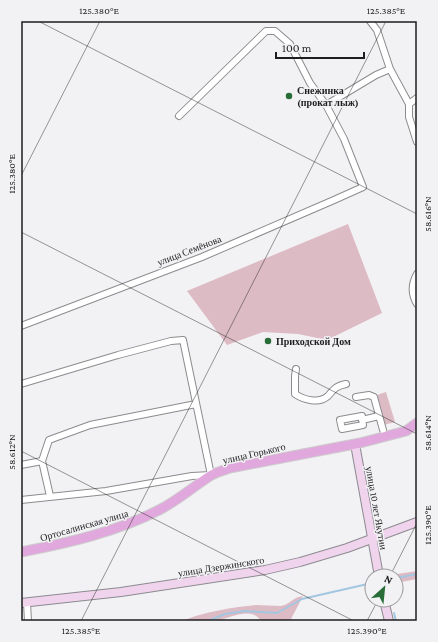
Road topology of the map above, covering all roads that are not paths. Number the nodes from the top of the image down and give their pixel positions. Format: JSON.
{"nodes":[{"id":1,"x":370,"y":21,"type":"edge"},
{"id":2,"x":390,"y":69,"type":"junction"},
{"id":3,"x":417,"y":98,"type":"edge"},
{"id":4,"x":326,"y":104,"type":"junction"},
{"id":5,"x":410,"y":104,"type":"junction"},
{"id":6,"x":179,"y":116,"type":"dead end"},
{"id":7,"x":417,"y":142,"type":"edge"},
{"id":8,"x":417,"y":274,"type":"edge"},
{"id":9,"x":417,"y":304,"type":"edge"},
{"id":10,"x":21,"y":326,"type":"edge"},
{"id":11,"x":296,"y":369,"type":"dead end"},
{"id":12,"x":21,"y":384,"type":"edge"},
{"id":13,"x":346,"y":384,"type":"dead end"},
{"id":14,"x":356,"y":397,"type":"dead end"},
{"id":15,"x":196,"y":404,"type":"junction"},
{"id":16,"x":379,"y":416,"type":"junction"},
{"id":17,"x":362,"y":420,"type":"dead end"},
{"id":18,"x":417,"y":423,"type":"edge"},
{"id":19,"x":382,"y":430,"type":"dead end"},
{"id":20,"x":355,"y":444,"type":"junction"},
{"id":21,"x":42,"y":461,"type":"junction"},
{"id":22,"x":21,"y":465,"type":"edge"},
{"id":23,"x":211,"y":475,"type":"junction"},
{"id":24,"x":50,"y":496,"type":"junction"},
{"id":25,"x":21,"y":500,"type":"edge"},
{"id":26,"x":417,"y":522,"type":"edge"},
{"id":27,"x":373,"y":538,"type":"junction"},
{"id":28,"x":21,"y":552,"type":"edge"},
{"id":29,"x":378,"y":568,"type":"edge"},
{"id":30,"x":24,"y":603,"type":"edge"},
{"id":31,"x":386,"y":608,"type":"edge"},
{"id":32,"x":28,"y":621,"type":"edge"},
{"id":33,"x":389,"y":621,"type":"edge"}],
"edges":[{"from":1,"to":2,"type":"street"},
{"from":2,"to":4,"type":"street"},
{"from":2,"to":5,"type":"street"},
{"from":3,"to":5,"type":"street"},
{"from":4,"to":6,"type":"street"},
{"from":4,"to":10,"type":"street","name":"улица Семёнова"},
{"from":5,"to":7,"type":"street"},
{"from":8,"to":9,"type":"street"},
{"from":11,"to":13,"type":"street"},
{"from":12,"to":15,"type":"street"},
{"from":14,"to":16,"type":"street"},
{"from":15,"to":21,"type":"street"},
{"from":15,"to":23,"type":"street"},
{"from":16,"to":17,"type":"street"},
{"from":16,"to":19,"type":"street"},
{"from":18,"to":20,"type":"main road","name":"улица Горького"},
{"from":20,"to":23,"type":"main road","name":"улица Горького"},
{"from":20,"to":27,"type":"street","name":"улица 10 лет Якутии"},
{"from":21,"to":22,"type":"street"},
{"from":21,"to":24,"type":"street"},
{"from":23,"to":24,"type":"street","name":"улица Горького"},
{"from":23,"to":28,"type":"main road","name":"Ортосалинская улица"},
{"from":24,"to":25,"type":"street","name":"улица Горького"},
{"from":26,"to":27,"type":"street","name":"улица Дзержинского"},
{"from":27,"to":29,"type":"street","name":"улица 10 лет Якутии"},
{"from":27,"to":30,"type":"street","name":"улица Дзержинского"},
{"from":30,"to":32,"type":"street"},
{"from":31,"to":33,"type":"street"}]}
